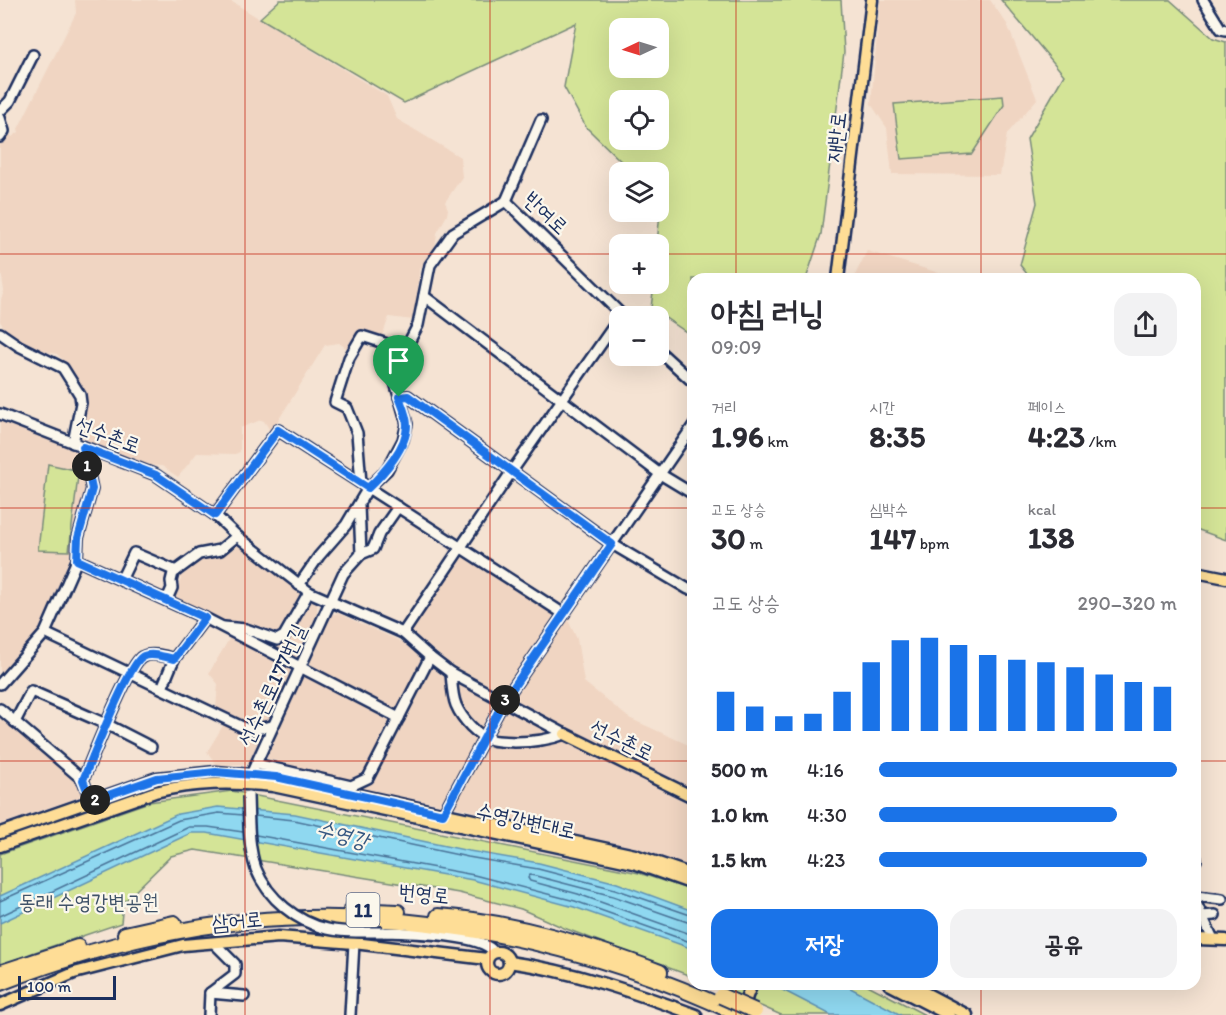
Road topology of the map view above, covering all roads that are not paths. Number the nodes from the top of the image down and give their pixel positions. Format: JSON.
{"nodes":[{"id":1,"x":872,"y":0,"type":"edge"},
{"id":2,"x":1203,"y":0,"type":"edge"},
{"id":3,"x":1226,"y":30,"type":"edge"},
{"id":4,"x":33,"y":55,"type":"dead end"},
{"id":5,"x":0,"y":111,"type":"edge"},
{"id":6,"x":0,"y":118,"type":"edge"},
{"id":7,"x":541,"y":120,"type":"dead end"},
{"id":8,"x":0,"y":137,"type":"edge"},
{"id":9,"x":506,"y":201,"type":"junction"},
{"id":10,"x":839,"y":273,"type":"edge"},
{"id":11,"x":424,"y":296,"type":"junction"},
{"id":12,"x":611,"y":306,"type":"edge"},
{"id":13,"x":0,"y":333,"type":"edge"},
{"id":14,"x":609,"y":333,"type":"edge"},
{"id":15,"x":406,"y":350,"type":"junction"},
{"id":16,"x":669,"y":361,"type":"edge"},
{"id":17,"x":676,"y":368,"type":"junction"},
{"id":18,"x":687,"y":371,"type":"edge"},
{"id":19,"x":687,"y":377,"type":"edge"},
{"id":20,"x":399,"y":397,"type":"junction"},
{"id":21,"x":562,"y":399,"type":"junction"},
{"id":22,"x":0,"y":414,"type":"edge"},
{"id":23,"x":687,"y":435,"type":"edge"},
{"id":24,"x":78,"y":445,"type":"junction"},
{"id":25,"x":512,"y":471,"type":"junction"},
{"id":26,"x":660,"y":474,"type":"junction"},
{"id":27,"x":364,"y":485,"type":"junction"},
{"id":28,"x":687,"y":490,"type":"edge"},
{"id":29,"x":359,"y":505,"type":"junction"},
{"id":30,"x":398,"y":507,"type":"junction"},
{"id":31,"x":215,"y":515,"type":"junction"},
{"id":32,"x":237,"y":536,"type":"junction"},
{"id":33,"x":612,"y":544,"type":"junction"},
{"id":34,"x":461,"y":547,"type":"junction"},
{"id":35,"x":361,"y":554,"type":"junction"},
{"id":36,"x":77,"y":560,"type":"junction"},
{"id":37,"x":176,"y":571,"type":"junction"},
{"id":38,"x":1201,"y":573,"type":"edge"},
{"id":39,"x":1226,"y":578,"type":"edge"},
{"id":40,"x":121,"y":580,"type":"junction"},
{"id":41,"x":299,"y":585,"type":"junction"},
{"id":42,"x":687,"y":588,"type":"edge"},
{"id":43,"x":309,"y":591,"type":"junction"},
{"id":44,"x":162,"y":598,"type":"junction"},
{"id":45,"x":330,"y":602,"type":"junction"},
{"id":46,"x":564,"y":614,"type":"junction"},
{"id":47,"x":205,"y":618,"type":"junction"},
{"id":48,"x":222,"y":627,"type":"junction"},
{"id":49,"x":45,"y":633,"type":"junction"},
{"id":50,"x":403,"y":633,"type":"junction"},
{"id":51,"x":430,"y":657,"type":"junction"},
{"id":52,"x":174,"y":659,"type":"junction"},
{"id":53,"x":300,"y":667,"type":"junction"},
{"id":54,"x":452,"y":673,"type":"junction"},
{"id":55,"x":131,"y":674,"type":"junction"},
{"id":56,"x":0,"y":684,"type":"edge"},
{"id":57,"x":162,"y":688,"type":"junction"},
{"id":58,"x":504,"y":701,"type":"junction"},
{"id":59,"x":0,"y":709,"type":"edge"},
{"id":60,"x":399,"y":718,"type":"junction"},
{"id":61,"x":15,"y":722,"type":"junction"},
{"id":62,"x":105,"y":724,"type":"junction"},
{"id":63,"x":273,"y":726,"type":"junction"},
{"id":64,"x":565,"y":734,"type":"junction"},
{"id":65,"x":484,"y":737,"type":"junction"},
{"id":66,"x":151,"y":747,"type":"dead end"},
{"id":67,"x":252,"y":774,"type":"junction"},
{"id":68,"x":83,"y":780,"type":"junction"},
{"id":69,"x":687,"y":794,"type":"edge"},
{"id":70,"x":91,"y":801,"type":"junction"},
{"id":71,"x":443,"y":814,"type":"junction"},
{"id":72,"x":0,"y":833,"type":"edge"},
{"id":73,"x":0,"y":846,"type":"edge"},
{"id":74,"x":687,"y":873,"type":"edge"},
{"id":75,"x":687,"y":883,"type":"edge"},
{"id":76,"x":1201,"y":897,"type":"edge"},
{"id":77,"x":1222,"y":899,"type":"dead end"},
{"id":78,"x":1215,"y":915,"type":"dead end"},
{"id":79,"x":1201,"y":916,"type":"joint"},
{"id":80,"x":1201,"y":939,"type":"edge"},
{"id":81,"x":1213,"y":939,"type":"junction"},
{"id":82,"x":1226,"y":940,"type":"edge"},
{"id":83,"x":214,"y":943,"type":"junction"},
{"id":84,"x":354,"y":943,"type":"junction"},
{"id":85,"x":490,"y":956,"type":"junction"},
{"id":86,"x":509,"y":962,"type":"junction"},
{"id":87,"x":0,"y":973,"type":"edge"},
{"id":88,"x":0,"y":983,"type":"edge"},
{"id":89,"x":687,"y":986,"type":"edge"},
{"id":90,"x":687,"y":990,"type":"edge"},
{"id":91,"x":688,"y":990,"type":"edge"},
{"id":92,"x":696,"y":990,"type":"edge"},
{"id":93,"x":750,"y":990,"type":"edge"},
{"id":94,"x":901,"y":990,"type":"edge"},
{"id":95,"x":920,"y":990,"type":"edge"},
{"id":96,"x":210,"y":993,"type":"junction"},
{"id":97,"x":244,"y":996,"type":"dead end"},
{"id":98,"x":719,"y":1000,"type":"junction"},
{"id":99,"x":0,"y":1005,"type":"edge"},
{"id":100,"x":751,"y":1014,"type":"edge"},
{"id":101,"x":209,"y":1015,"type":"edge"},
{"id":102,"x":350,"y":1015,"type":"edge"},
{"id":103,"x":696,"y":1015,"type":"edge"},
{"id":104,"x":949,"y":1015,"type":"edge"},
{"id":105,"x":968,"y":1015,"type":"edge"}],
"edges":[{"from":1,"to":10,"type":"main road","name":"재반로"},
{"from":2,"to":3,"type":"street"},
{"from":4,"to":5,"type":"street"},
{"from":6,"to":8,"type":"street"},
{"from":7,"to":9,"type":"street","name":"반여로"},
{"from":9,"to":11,"type":"street"},
{"from":9,"to":12,"type":"street","name":"반여로"},
{"from":11,"to":15,"type":"street"},
{"from":11,"to":21,"type":"street"},
{"from":13,"to":24,"type":"street"},
{"from":14,"to":21,"type":"street"},
{"from":15,"to":20,"type":"street"},
{"from":15,"to":27,"type":"street"},
{"from":16,"to":17,"type":"street"},
{"from":17,"to":18,"type":"street"},
{"from":17,"to":19,"type":"street"},
{"from":20,"to":25,"type":"street"},
{"from":20,"to":27,"type":"street"},
{"from":21,"to":25,"type":"street"},
{"from":21,"to":26,"type":"street"},
{"from":22,"to":24,"type":"street","name":"선수촌로"},
{"from":23,"to":26,"type":"street"},
{"from":24,"to":31,"type":"street","name":"선수촌로"},
{"from":24,"to":36,"type":"street"},
{"from":25,"to":33,"type":"street"},
{"from":25,"to":34,"type":"street"},
{"from":26,"to":28,"type":"street"},
{"from":26,"to":33,"type":"street"},
{"from":27,"to":29,"type":"street"},
{"from":27,"to":30,"type":"street"},
{"from":27,"to":31,"type":"street"},
{"from":29,"to":35,"type":"street"},
{"from":29,"to":41,"type":"street"},
{"from":30,"to":34,"type":"street"},
{"from":30,"to":35,"type":"street"},
{"from":31,"to":32,"type":"street","name":"선수촌로"},
{"from":32,"to":37,"type":"street"},
{"from":32,"to":41,"type":"street","name":"선수촌로"},
{"from":33,"to":42,"type":"street"},
{"from":33,"to":46,"type":"street"},
{"from":34,"to":46,"type":"street"},
{"from":34,"to":50,"type":"street"},
{"from":35,"to":45,"type":"street"},
{"from":36,"to":40,"type":"street"},
{"from":36,"to":49,"type":"street"},
{"from":37,"to":40,"type":"street"},
{"from":37,"to":44,"type":"street"},
{"from":38,"to":39,"type":"main road"},
{"from":40,"to":44,"type":"street"},
{"from":41,"to":43,"type":"street","name":"선수촌로"},
{"from":43,"to":45,"type":"street","name":"선수촌로"},
{"from":43,"to":48,"type":"street"},
{"from":44,"to":47,"type":"street"},
{"from":45,"to":50,"type":"street","name":"선수촌로"},
{"from":45,"to":53,"type":"street","name":"선수촌로177번길"},
{"from":46,"to":58,"type":"street"},
{"from":47,"to":48,"type":"street"},
{"from":47,"to":52,"type":"street"},
{"from":48,"to":53,"type":"street"},
{"from":49,"to":55,"type":"street"},
{"from":49,"to":56,"type":"street"},
{"from":50,"to":51,"type":"street","name":"선수촌로"},
{"from":51,"to":54,"type":"street","name":"선수촌로"},
{"from":51,"to":60,"type":"street"},
{"from":52,"to":55,"type":"street"},
{"from":52,"to":57,"type":"street"},
{"from":53,"to":60,"type":"street"},
{"from":53,"to":63,"type":"street","name":"선수촌로177번길"},
{"from":54,"to":58,"type":"street","name":"선수촌로"},
{"from":54,"to":65,"type":"street"},
{"from":55,"to":57,"type":"street"},
{"from":55,"to":62,"type":"street"},
{"from":57,"to":63,"type":"street"},
{"from":58,"to":64,"type":"street","name":"선수촌로"},
{"from":58,"to":65,"type":"street"},
{"from":59,"to":61,"type":"street"},
{"from":60,"to":67,"type":"street"},
{"from":61,"to":62,"type":"street"},
{"from":61,"to":68,"type":"street"},
{"from":62,"to":66,"type":"street"},
{"from":62,"to":68,"type":"street"},
{"from":63,"to":67,"type":"street","name":"선수촌로177번길"},
{"from":64,"to":65,"type":"street","name":"선수촌로"},
{"from":64,"to":69,"type":"main road","name":"선수촌로"},
{"from":65,"to":71,"type":"street"},
{"from":67,"to":70,"type":"main road","name":"수영강변대로"},
{"from":67,"to":71,"type":"main road","name":"수영강변대로"},
{"from":67,"to":73,"type":"main road","name":"수영강변대로"},
{"from":67,"to":75,"type":"main road","name":"수영강변대로"},
{"from":67,"to":85,"type":"street","bridge":true},
{"from":68,"to":70,"type":"street"},
{"from":70,"to":72,"type":"main road","name":"수영강변대로"},
{"from":71,"to":74,"type":"main road","name":"수영강변대로"},
{"from":76,"to":77,"type":"street"},
{"from":78,"to":79,"type":"street"},
{"from":79,"to":81,"type":"street"},
{"from":80,"to":81,"type":"main road"},
{"from":81,"to":82,"type":"main road"},
{"from":83,"to":84,"type":"main road","name":"삼어로"},
{"from":83,"to":96,"type":"street"},
{"from":83,"to":99,"type":"main road","name":"삼어로"},
{"from":84,"to":85,"type":"main road","name":"삼어로"},
{"from":84,"to":102,"type":"street"},
{"from":85,"to":86,"type":"main road"},
{"from":85,"to":86,"type":"main road"},
{"from":86,"to":103,"type":"main road"},
{"from":87,"to":89,"type":"highway","name":"번영로","number":"11"},
{"from":88,"to":90,"type":"highway","name":"번영로","number":"11"},
{"from":91,"to":98,"type":"highway","name":"번영로","number":"11"},
{"from":92,"to":98,"type":"highway","name":"번영로","number":"11"},
{"from":93,"to":100,"type":"main road"},
{"from":94,"to":104,"type":"main road"},
{"from":95,"to":105,"type":"main road"},
{"from":96,"to":97,"type":"street"},
{"from":96,"to":101,"type":"street"},
{"from":98,"to":100,"type":"highway","name":"번영로","number":"11","bridge":true}]}
